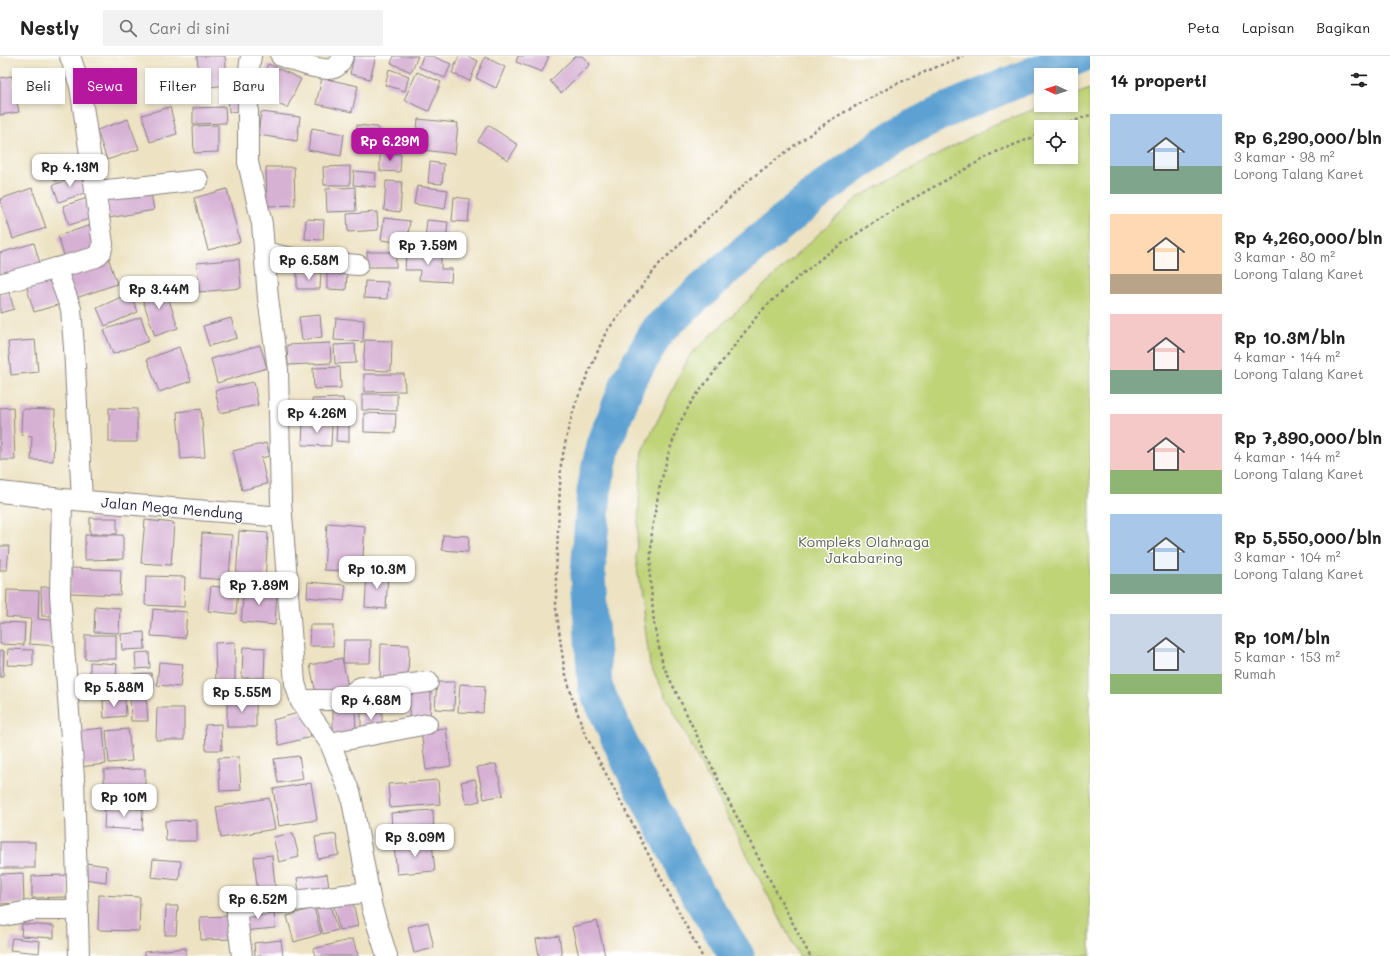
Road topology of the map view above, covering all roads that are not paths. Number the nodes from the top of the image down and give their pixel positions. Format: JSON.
{"nodes":[{"id":1,"x":70,"y":56,"type":"edge"},
{"id":2,"x":251,"y":56,"type":"edge"},
{"id":3,"x":281,"y":56,"type":"edge"},
{"id":4,"x":343,"y":56,"type":"edge"},
{"id":5,"x":198,"y":180,"type":"dead end"},
{"id":6,"x":95,"y":191,"type":"junction"},
{"id":7,"x":264,"y":252,"type":"junction"},
{"id":8,"x":358,"y":265,"type":"dead end"},
{"id":9,"x":56,"y":268,"type":"junction"},
{"id":10,"x":0,"y":284,"type":"edge"},
{"id":11,"x":0,"y":492,"type":"edge"},
{"id":12,"x":62,"y":499,"type":"junction"},
{"id":13,"x":82,"y":500,"type":"junction"},
{"id":14,"x":282,"y":517,"type":"junction"},
{"id":15,"x":428,"y":682,"type":"dead end"},
{"id":16,"x":300,"y":700,"type":"junction"},
{"id":17,"x":427,"y":724,"type":"dead end"},
{"id":18,"x":330,"y":743,"type":"junction"},
{"id":19,"x":369,"y":892,"type":"junction"},
{"id":20,"x":78,"y":910,"type":"junction"},
{"id":21,"x":4,"y":916,"type":"dead end"},
{"id":22,"x":79,"y":956,"type":"edge"},
{"id":23,"x":242,"y":956,"type":"edge"},
{"id":24,"x":387,"y":956,"type":"edge"}],
"edges":[{"from":1,"to":6,"type":"street"},
{"from":2,"to":7,"type":"street"},
{"from":3,"to":4,"type":"street"},
{"from":5,"to":6,"type":"street"},
{"from":6,"to":9,"type":"street"},
{"from":7,"to":8,"type":"street"},
{"from":7,"to":14,"type":"street"},
{"from":9,"to":10,"type":"street"},
{"from":9,"to":13,"type":"street"},
{"from":11,"to":12,"type":"street","name":"Jalan Mega Mendung"},
{"from":12,"to":13,"type":"street","name":"Jalan Mega Mendung"},
{"from":12,"to":20,"type":"street"},
{"from":13,"to":14,"type":"street","name":"Jalan Mega Mendung"},
{"from":14,"to":16,"type":"street"},
{"from":15,"to":16,"type":"street"},
{"from":16,"to":18,"type":"street"},
{"from":17,"to":18,"type":"street"},
{"from":18,"to":19,"type":"street"},
{"from":19,"to":23,"type":"street"},
{"from":19,"to":24,"type":"street"},
{"from":20,"to":21,"type":"street"},
{"from":20,"to":22,"type":"street"}]}
